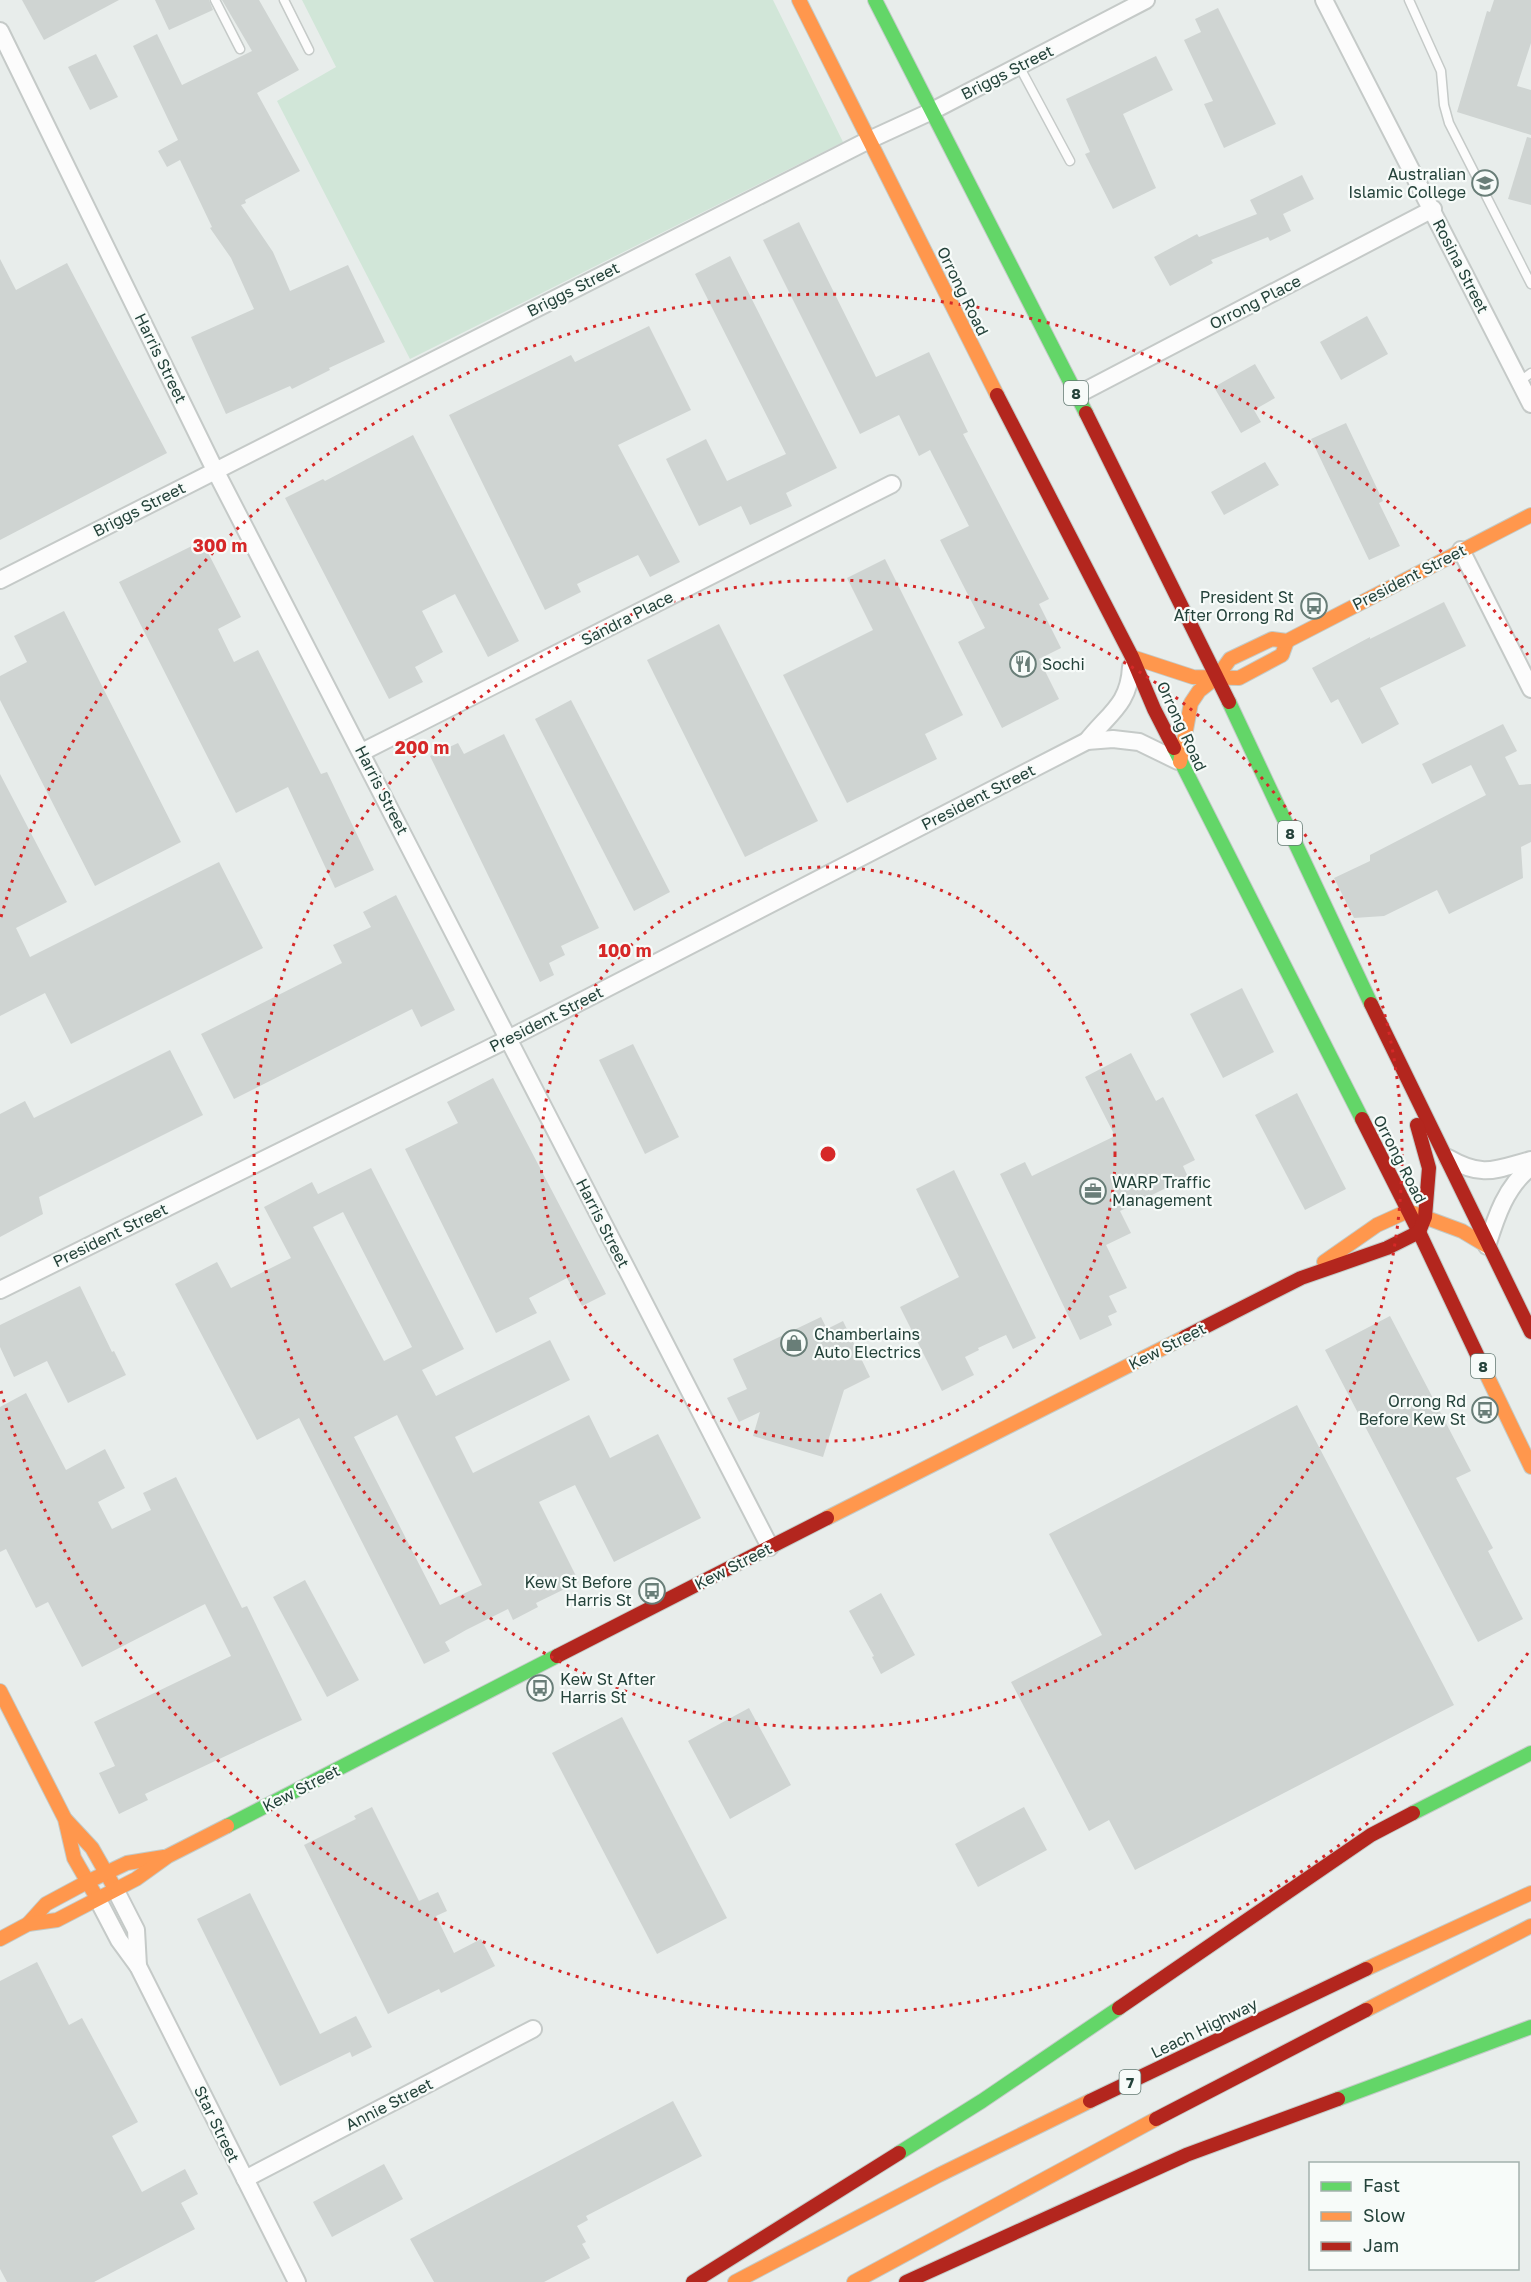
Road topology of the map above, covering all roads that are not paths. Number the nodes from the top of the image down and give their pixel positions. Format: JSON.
{"nodes":[{"id":1,"x":215,"y":0,"type":"edge"},
{"id":2,"x":284,"y":0,"type":"edge"},
{"id":3,"x":799,"y":0,"type":"edge"},
{"id":4,"x":875,"y":0,"type":"edge"},
{"id":5,"x":1146,"y":0,"type":"edge"},
{"id":6,"x":1324,"y":0,"type":"edge"},
{"id":7,"x":1409,"y":0,"type":"edge"},
{"id":8,"x":0,"y":31,"type":"edge"},
{"id":9,"x":240,"y":49,"type":"dead end"},
{"id":10,"x":309,"y":50,"type":"dead end"},
{"id":11,"x":1019,"y":66,"type":"junction"},
{"id":12,"x":932,"y":111,"type":"junction"},
{"id":13,"x":869,"y":140,"type":"junction"},
{"id":14,"x":1070,"y":161,"type":"dead end"},
{"id":15,"x":1433,"y":210,"type":"junction"},
{"id":16,"x":1531,"y":284,"type":"edge"},
{"id":17,"x":1525,"y":377,"type":"edge"},
{"id":18,"x":1077,"y":395,"type":"junction"},
{"id":19,"x":1531,"y":404,"type":"edge"},
{"id":20,"x":215,"y":470,"type":"junction"},
{"id":21,"x":892,"y":484,"type":"dead end"},
{"id":22,"x":1531,"y":515,"type":"edge"},
{"id":23,"x":1461,"y":550,"type":"junction"},
{"id":24,"x":0,"y":580,"type":"edge"},
{"id":25,"x":1287,"y":641,"type":"junction"},
{"id":26,"x":1132,"y":657,"type":"junction"},
{"id":27,"x":1217,"y":677,"type":"junction"},
{"id":28,"x":1531,"y":689,"type":"edge"},
{"id":29,"x":1087,"y":741,"type":"junction"},
{"id":30,"x":363,"y":752,"type":"junction"},
{"id":31,"x":1180,"y":762,"type":"junction"},
{"id":32,"x":1364,"y":990,"type":"junction"},
{"id":33,"x":508,"y":1039,"type":"junction"},
{"id":34,"x":1444,"y":1156,"type":"junction"},
{"id":35,"x":1531,"y":1160,"type":"edge"},
{"id":36,"x":1531,"y":1167,"type":"edge"},
{"id":37,"x":1408,"y":1211,"type":"junction"},
{"id":38,"x":1425,"y":1217,"type":"junction"},
{"id":39,"x":1419,"y":1232,"type":"junction"},
{"id":40,"x":1487,"y":1246,"type":"junction"},
{"id":41,"x":1301,"y":1278,"type":"junction"},
{"id":42,"x":0,"y":1290,"type":"edge"},
{"id":43,"x":1531,"y":1332,"type":"edge"},
{"id":44,"x":1531,"y":1467,"type":"edge"},
{"id":45,"x":770,"y":1547,"type":"junction"},
{"id":46,"x":0,"y":1691,"type":"edge"},
{"id":47,"x":1531,"y":1739,"type":"edge"},
{"id":48,"x":1531,"y":1753,"type":"edge"},
{"id":49,"x":1502,"y":1766,"type":"junction"},
{"id":50,"x":65,"y":1819,"type":"junction"},
{"id":51,"x":168,"y":1857,"type":"junction"},
{"id":52,"x":106,"y":1873,"type":"junction"},
{"id":53,"x":87,"y":1882,"type":"junction"},
{"id":54,"x":115,"y":1889,"type":"junction"},
{"id":55,"x":1531,"y":1893,"type":"edge"},
{"id":56,"x":97,"y":1898,"type":"junction"},
{"id":57,"x":28,"y":1924,"type":"junction"},
{"id":58,"x":1531,"y":1926,"type":"edge"},
{"id":59,"x":0,"y":1939,"type":"edge"},
{"id":60,"x":138,"y":1965,"type":"junction"},
{"id":61,"x":1531,"y":2027,"type":"edge"},
{"id":62,"x":533,"y":2029,"type":"dead end"},
{"id":63,"x":244,"y":2179,"type":"junction"},
{"id":64,"x":297,"y":2282,"type":"edge"},
{"id":65,"x":693,"y":2282,"type":"edge"},
{"id":66,"x":735,"y":2282,"type":"edge"},
{"id":67,"x":854,"y":2282,"type":"edge"},
{"id":68,"x":906,"y":2282,"type":"edge"}],
"edges":[{"from":1,"to":9,"type":"lane"},
{"from":2,"to":10,"type":"lane"},
{"from":3,"to":13,"type":"main road","name":"Orrong Road","number":"8"},
{"from":4,"to":12,"type":"main road","number":"8"},
{"from":5,"to":11,"type":"street","name":"Briggs Street"},
{"from":6,"to":15,"type":"street","name":"Rosina Street"},
{"from":7,"to":16,"type":"lane"},
{"from":8,"to":20,"type":"street","name":"Harris Street"},
{"from":11,"to":12,"type":"street","name":"Briggs Street"},
{"from":11,"to":14,"type":"lane"},
{"from":12,"to":13,"type":"street","name":"Briggs Street"},
{"from":12,"to":18,"type":"main road","number":"8"},
{"from":13,"to":20,"type":"street","name":"Briggs Street"},
{"from":13,"to":26,"type":"main road","name":"Orrong Road","number":"8"},
{"from":15,"to":17,"type":"street","name":"Rosina Street"},
{"from":15,"to":18,"type":"street","name":"Orrong Place"},
{"from":17,"to":19,"type":"street","name":"Rosina Street"},
{"from":18,"to":27,"type":"main road","number":"8"},
{"from":20,"to":24,"type":"street","name":"Briggs Street"},
{"from":20,"to":30,"type":"street","name":"Harris Street"},
{"from":21,"to":30,"type":"street","name":"Sandra Place"},
{"from":22,"to":23,"type":"main road","name":"President Street"},
{"from":23,"to":25,"type":"main road","name":"President Street"},
{"from":23,"to":28,"type":"street"},
{"from":25,"to":27,"type":"main road","name":"President Street"},
{"from":25,"to":27,"type":"main road","name":"President Street"},
{"from":26,"to":27,"type":"main road","name":"President Street"},
{"from":26,"to":29,"type":"street","name":"President Street"},
{"from":26,"to":31,"type":"main road","name":"Orrong Road","number":"8"},
{"from":27,"to":31,"type":"main road","name":"President Street"},
{"from":27,"to":32,"type":"main road","number":"8"},
{"from":29,"to":31,"type":"street","name":"President Street"},
{"from":29,"to":33,"type":"street","name":"President Street"},
{"from":30,"to":33,"type":"street","name":"Harris Street"},
{"from":31,"to":37,"type":"main road","name":"Orrong Road","number":"8"},
{"from":32,"to":34,"type":"main road","number":"8"},
{"from":32,"to":38,"type":"main road"},
{"from":33,"to":42,"type":"street","name":"President Street"},
{"from":33,"to":45,"type":"street","name":"Harris Street"},
{"from":34,"to":35,"type":"street"},
{"from":34,"to":40,"type":"main road","number":"8"},
{"from":36,"to":40,"type":"street"},
{"from":37,"to":38,"type":"main road"},
{"from":37,"to":39,"type":"main road","name":"Orrong Road","number":"8"},
{"from":37,"to":41,"type":"main road","name":"Kew Street"},
{"from":38,"to":39,"type":"main road"},
{"from":38,"to":40,"type":"main road"},
{"from":39,"to":41,"type":"main road","name":"Kew Street"},
{"from":39,"to":44,"type":"main road","name":"Orrong Road","number":"8"},
{"from":40,"to":43,"type":"main road","number":"8"},
{"from":41,"to":45,"type":"main road","name":"Kew Street"},
{"from":45,"to":51,"type":"main road","name":"Kew Street"},
{"from":46,"to":50,"type":"main road","name":"Star Street"},
{"from":47,"to":49,"type":"main road"},
{"from":48,"to":49,"type":"main road"},
{"from":49,"to":65,"type":"main road"},
{"from":50,"to":52,"type":"main road","name":"Star Street"},
{"from":50,"to":53,"type":"main road","name":"Star Street"},
{"from":51,"to":52,"type":"main road","name":"Kew Street"},
{"from":51,"to":54,"type":"main road","name":"Kew Street"},
{"from":52,"to":53,"type":"main road","name":"Kew Street"},
{"from":52,"to":54,"type":"main road","name":"Star Street"},
{"from":53,"to":56,"type":"main road","name":"Star Street"},
{"from":53,"to":57,"type":"main road","name":"Kew Street"},
{"from":54,"to":56,"type":"main road","name":"Kew Street"},
{"from":54,"to":60,"type":"street","name":"Star Street"},
{"from":55,"to":66,"type":"main road","name":"Leach Highway","number":"7"},
{"from":56,"to":57,"type":"main road","name":"Kew Street"},
{"from":56,"to":60,"type":"street","name":"Star Street"},
{"from":57,"to":59,"type":"main road","name":"Kew Street"},
{"from":58,"to":67,"type":"main road"},
{"from":60,"to":63,"type":"street","name":"Star Street"},
{"from":61,"to":68,"type":"main road"},
{"from":62,"to":63,"type":"street","name":"Annie Street"},
{"from":63,"to":64,"type":"street","name":"Star Street"}]}
